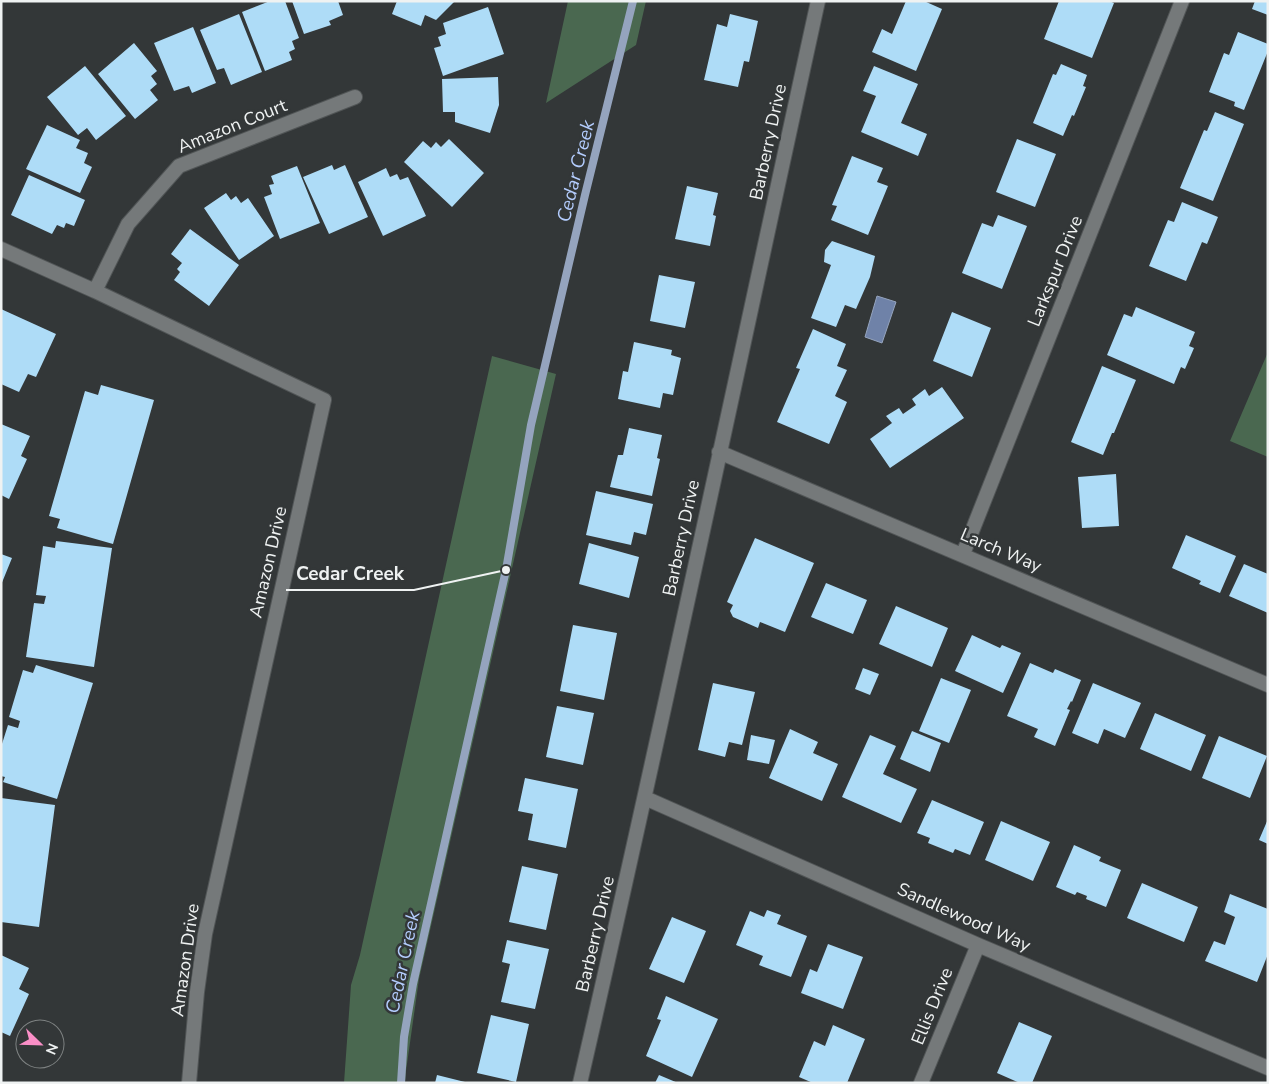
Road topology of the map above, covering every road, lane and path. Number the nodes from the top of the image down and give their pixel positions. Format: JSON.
{"nodes":[{"id":1,"x":818,"y":1,"type":"edge"},
{"id":2,"x":1182,"y":1,"type":"edge"},
{"id":3,"x":355,"y":97,"type":"dead end"},
{"id":4,"x":1,"y":249,"type":"edge"},
{"id":5,"x":95,"y":291,"type":"junction"},
{"id":6,"x":719,"y":452,"type":"junction"},
{"id":7,"x":963,"y":554,"type":"junction"},
{"id":8,"x":1268,"y":684,"type":"edge"},
{"id":9,"x":645,"y":798,"type":"junction"},
{"id":10,"x":978,"y":945,"type":"junction"},
{"id":11,"x":1268,"y":1068,"type":"edge"},
{"id":12,"x":190,"y":1083,"type":"edge"},
{"id":13,"x":580,"y":1083,"type":"edge"},
{"id":14,"x":921,"y":1083,"type":"edge"}],
"edges":[{"from":1,"to":6,"type":"street","name":"Barberry Drive"},
{"from":2,"to":7,"type":"street","name":"Larkspur Drive"},
{"from":3,"to":5,"type":"street","name":"Amazon Court"},
{"from":4,"to":5,"type":"street","name":"Amazon Drive"},
{"from":5,"to":12,"type":"street","name":"Amazon Drive"},
{"from":6,"to":7,"type":"street","name":"Larch Way"},
{"from":6,"to":9,"type":"street","name":"Barberry Drive"},
{"from":7,"to":8,"type":"street","name":"Larch Way"},
{"from":9,"to":10,"type":"street","name":"Sandlewood Way"},
{"from":9,"to":13,"type":"street","name":"Barberry Drive"},
{"from":10,"to":11,"type":"street","name":"Sandlewood Way"},
{"from":10,"to":14,"type":"street","name":"Ellis Drive"}]}
